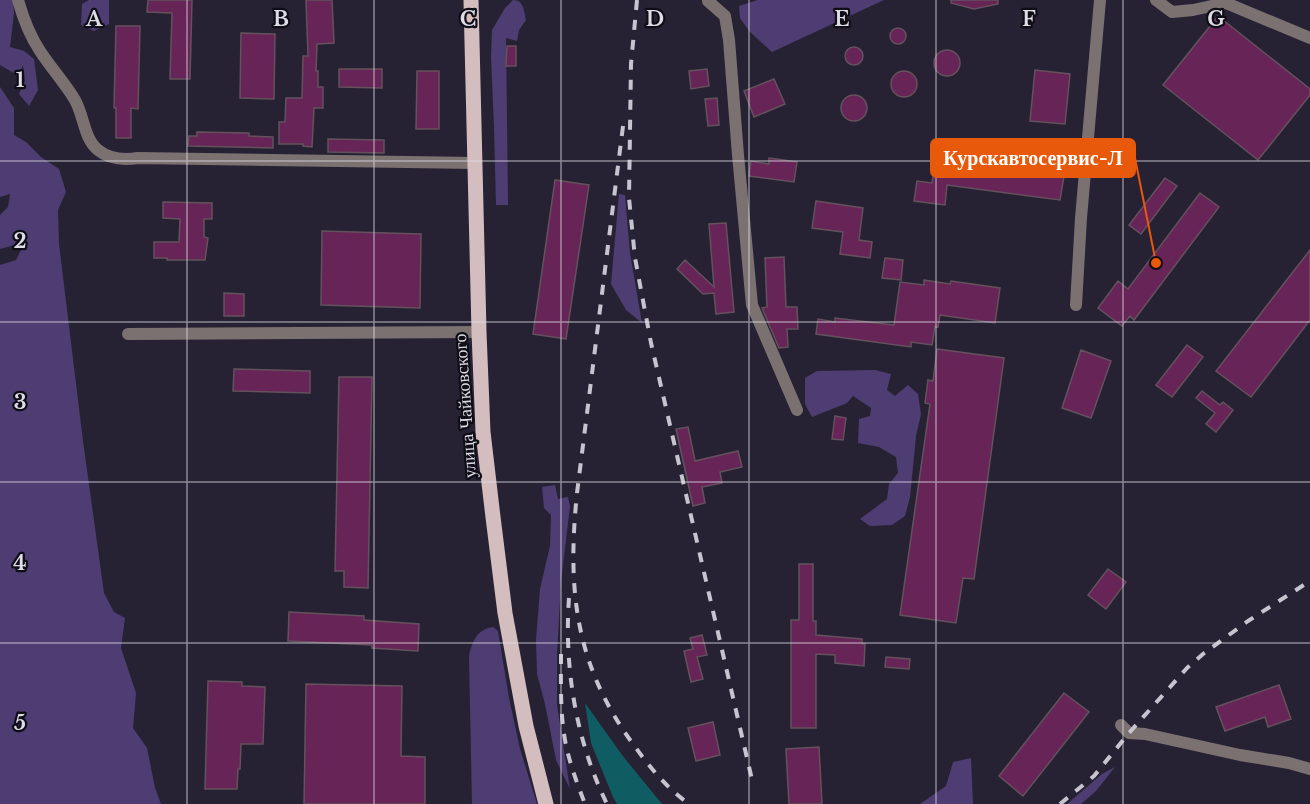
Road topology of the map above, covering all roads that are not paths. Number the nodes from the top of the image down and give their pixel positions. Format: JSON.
{"nodes":[{"id":1,"x":18,"y":0,"type":"edge"},
{"id":2,"x":471,"y":0,"type":"edge"},
{"id":3,"x":702,"y":0,"type":"edge"},
{"id":4,"x":716,"y":0,"type":"edge"},
{"id":5,"x":1100,"y":0,"type":"edge"},
{"id":6,"x":1156,"y":0,"type":"edge"},
{"id":7,"x":708,"y":1,"type":"edge"},
{"id":8,"x":1310,"y":38,"type":"edge"},
{"id":9,"x":475,"y":163,"type":"junction"},
{"id":10,"x":1076,"y":305,"type":"dead end"},
{"id":11,"x":479,"y":332,"type":"junction"},
{"id":12,"x":128,"y":334,"type":"dead end"},
{"id":13,"x":797,"y":410,"type":"dead end"},
{"id":14,"x":1121,"y":725,"type":"dead end"},
{"id":15,"x":1310,"y":769,"type":"edge"},
{"id":16,"x":546,"y":804,"type":"edge"}],
"edges":[{"from":1,"to":9,"type":"street"},
{"from":2,"to":9,"type":"main road","name":"улица Чайковского"},
{"from":3,"to":7,"type":"street"},
{"from":4,"to":7,"type":"street"},
{"from":5,"to":10,"type":"street"},
{"from":6,"to":8,"type":"street"},
{"from":7,"to":13,"type":"street"},
{"from":9,"to":11,"type":"main road","name":"улица Чайковского"},
{"from":11,"to":12,"type":"street"},
{"from":11,"to":16,"type":"main road","name":"улица Чайковского"},
{"from":14,"to":15,"type":"street"}]}
